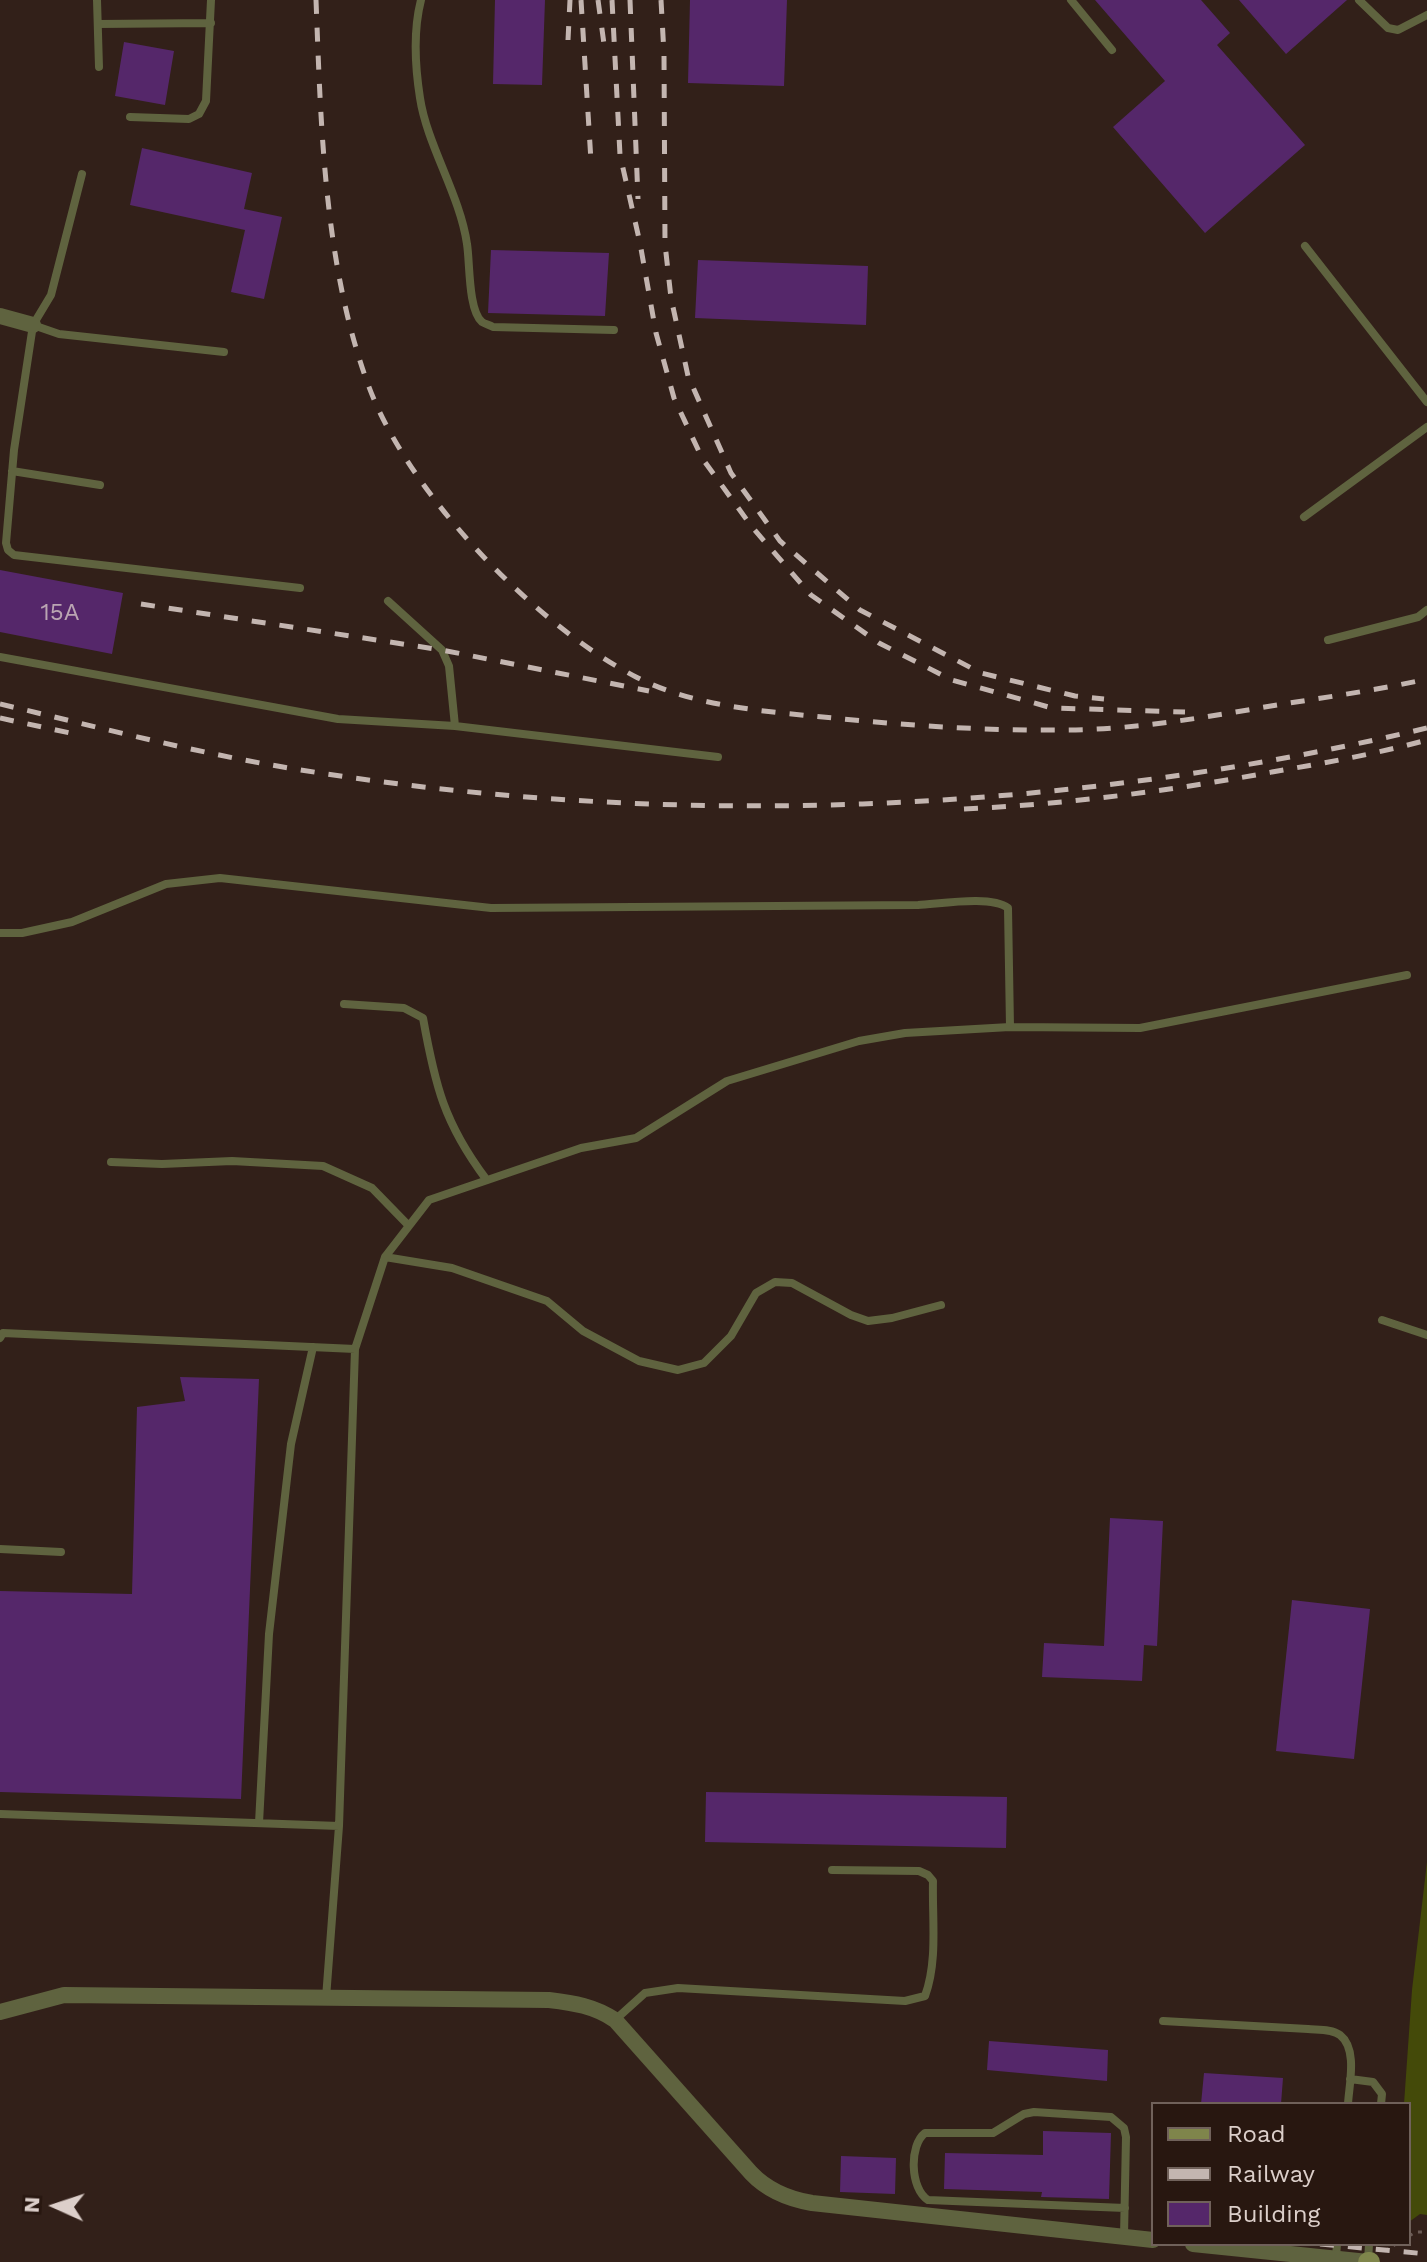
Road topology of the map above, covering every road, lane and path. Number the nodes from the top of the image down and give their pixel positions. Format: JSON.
{"nodes":[{"id":1,"x":97,"y":0,"type":"edge"},
{"id":2,"x":211,"y":0,"type":"edge"},
{"id":3,"x":421,"y":0,"type":"edge"},
{"id":4,"x":1071,"y":0,"type":"edge"},
{"id":5,"x":1359,"y":0,"type":"edge"},
{"id":6,"x":1427,"y":15,"type":"edge"},
{"id":7,"x":211,"y":23,"type":"junction"},
{"id":8,"x":98,"y":24,"type":"junction"},
{"id":9,"x":1112,"y":50,"type":"dead end"},
{"id":10,"x":99,"y":67,"type":"dead end"},
{"id":11,"x":130,"y":117,"type":"dead end"},
{"id":12,"x":82,"y":174,"type":"dead end"},
{"id":13,"x":1305,"y":246,"type":"dead end"},
{"id":14,"x":0,"y":316,"type":"edge"},
{"id":15,"x":33,"y":325,"type":"junction"},
{"id":16,"x":614,"y":330,"type":"dead end"},
{"id":17,"x":224,"y":352,"type":"dead end"},
{"id":18,"x":1427,"y":402,"type":"edge"},
{"id":19,"x":1427,"y":427,"type":"edge"},
{"id":20,"x":12,"y":471,"type":"junction"},
{"id":21,"x":100,"y":485,"type":"dead end"},
{"id":22,"x":1304,"y":517,"type":"dead end"},
{"id":23,"x":300,"y":588,"type":"dead end"},
{"id":24,"x":388,"y":601,"type":"dead end"},
{"id":25,"x":1427,"y":610,"type":"edge"},
{"id":26,"x":1328,"y":640,"type":"dead end"},
{"id":27,"x":0,"y":657,"type":"edge"},
{"id":28,"x":455,"y":726,"type":"junction"},
{"id":29,"x":718,"y":757,"type":"dead end"},
{"id":30,"x":0,"y":933,"type":"edge"},
{"id":31,"x":1407,"y":975,"type":"dead end"},
{"id":32,"x":344,"y":1004,"type":"dead end"},
{"id":33,"x":1010,"y":1027,"type":"junction"},
{"id":34,"x":111,"y":1162,"type":"dead end"},
{"id":35,"x":486,"y":1179,"type":"junction"},
{"id":36,"x":409,"y":1226,"type":"junction"},
{"id":37,"x":385,"y":1257,"type":"junction"},
{"id":38,"x":941,"y":1305,"type":"dead end"},
{"id":39,"x":1382,"y":1320,"type":"dead end"},
{"id":40,"x":1427,"y":1335,"type":"edge"},
{"id":41,"x":0,"y":1338,"type":"edge"},
{"id":42,"x":313,"y":1347,"type":"junction"},
{"id":43,"x":355,"y":1349,"type":"junction"},
{"id":44,"x":0,"y":1549,"type":"edge"},
{"id":45,"x":61,"y":1552,"type":"dead end"},
{"id":46,"x":0,"y":1814,"type":"edge"},
{"id":47,"x":259,"y":1823,"type":"junction"},
{"id":48,"x":339,"y":1826,"type":"junction"},
{"id":49,"x":832,"y":1870,"type":"dead end"},
{"id":50,"x":326,"y":1998,"type":"junction"},
{"id":51,"x":0,"y":2012,"type":"edge"},
{"id":52,"x":615,"y":2020,"type":"junction"},
{"id":53,"x":1163,"y":2021,"type":"dead end"},
{"id":54,"x":1350,"y":2079,"type":"junction"},
{"id":55,"x":1348,"y":2102,"type":"edge"},
{"id":56,"x":1381,"y":2102,"type":"edge"},
{"id":57,"x":1125,"y":2208,"type":"junction"},
{"id":58,"x":1124,"y":2238,"type":"junction"},
{"id":59,"x":1151,"y":2240,"type":"edge"},
{"id":60,"x":1234,"y":2246,"type":"edge"},
{"id":61,"x":1337,"y":2251,"type":"edge"},
{"id":62,"x":1369,"y":2262,"type":"edge"}],
"edges":[{"from":1,"to":8,"type":"lane"},
{"from":2,"to":7,"type":"lane"},
{"from":3,"to":16,"type":"lane"},
{"from":4,"to":9,"type":"lane"},
{"from":5,"to":6,"type":"lane"},
{"from":7,"to":8,"type":"lane"},
{"from":7,"to":11,"type":"lane"},
{"from":8,"to":10,"type":"lane"},
{"from":12,"to":15,"type":"lane"},
{"from":13,"to":18,"type":"lane"},
{"from":14,"to":15,"type":"street"},
{"from":15,"to":17,"type":"lane"},
{"from":15,"to":20,"type":"lane"},
{"from":19,"to":22,"type":"lane"},
{"from":20,"to":21,"type":"lane"},
{"from":20,"to":23,"type":"lane"},
{"from":24,"to":28,"type":"lane"},
{"from":25,"to":26,"type":"lane"},
{"from":27,"to":28,"type":"lane"},
{"from":28,"to":29,"type":"lane"},
{"from":30,"to":33,"type":"lane"},
{"from":31,"to":33,"type":"lane"},
{"from":32,"to":35,"type":"lane"},
{"from":33,"to":35,"type":"lane"},
{"from":34,"to":36,"type":"lane"},
{"from":35,"to":36,"type":"lane"},
{"from":36,"to":37,"type":"lane"},
{"from":37,"to":38,"type":"lane"},
{"from":37,"to":43,"type":"lane"},
{"from":39,"to":40,"type":"lane"},
{"from":41,"to":42,"type":"lane"},
{"from":42,"to":43,"type":"lane"},
{"from":42,"to":47,"type":"lane"},
{"from":43,"to":48,"type":"lane"},
{"from":44,"to":45,"type":"lane"},
{"from":46,"to":47,"type":"lane"},
{"from":47,"to":48,"type":"lane"},
{"from":48,"to":50,"type":"lane"},
{"from":49,"to":52,"type":"lane"},
{"from":50,"to":51,"type":"street"},
{"from":50,"to":52,"type":"street"},
{"from":52,"to":58,"type":"street"},
{"from":53,"to":54,"type":"lane"},
{"from":54,"to":55,"type":"lane"},
{"from":54,"to":56,"type":"lane"},
{"from":57,"to":57,"type":"lane"},
{"from":57,"to":58,"type":"lane"},
{"from":58,"to":59,"type":"street"},
{"from":60,"to":61,"type":"street"},
{"from":61,"to":62,"type":"street"}]}
